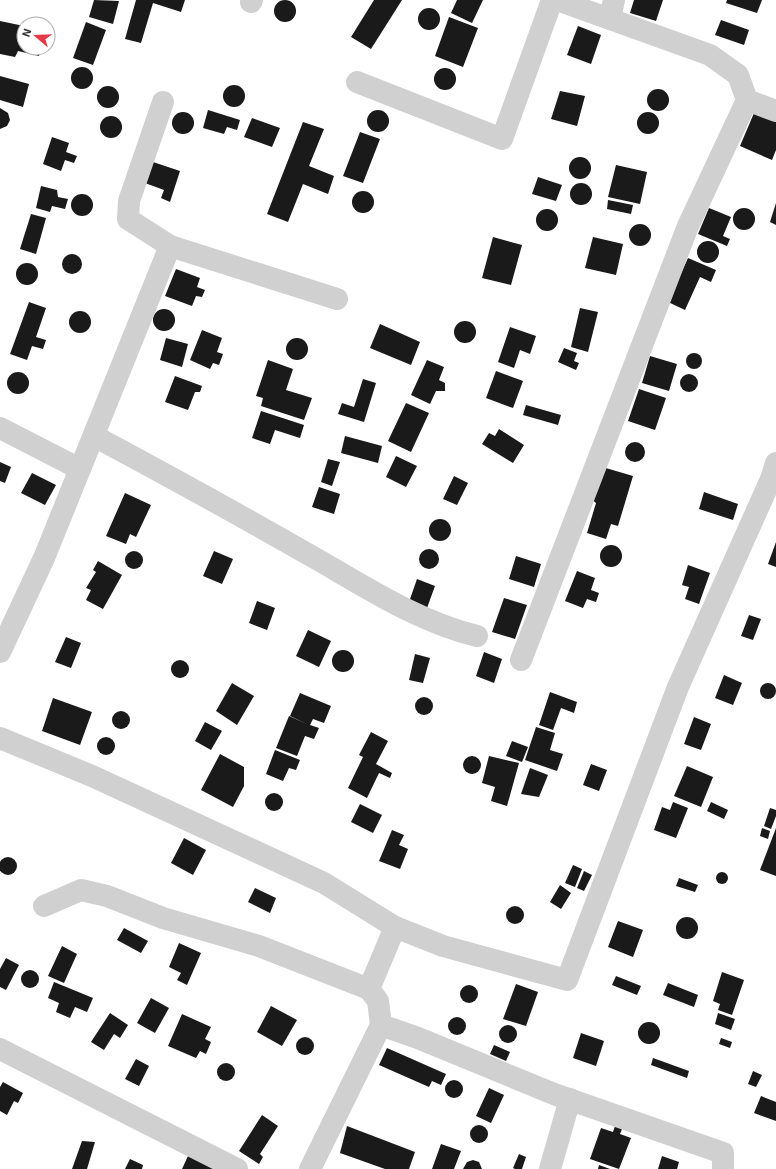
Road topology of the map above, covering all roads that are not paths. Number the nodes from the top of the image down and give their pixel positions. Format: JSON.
{"nodes":[{"id":1,"x":552,"y":0,"type":"edge"},
{"id":2,"x":557,"y":0,"type":"edge"},
{"id":3,"x":612,"y":9,"type":"edge"},
{"id":4,"x":357,"y":82,"type":"dead end"},
{"id":5,"x":747,"y":100,"type":"junction"},
{"id":6,"x":163,"y":102,"type":"dead end"},
{"id":7,"x":776,"y":111,"type":"edge"},
{"id":8,"x":170,"y":246,"type":"junction"},
{"id":9,"x":337,"y":299,"type":"dead end"},
{"id":10,"x":0,"y":428,"type":"edge"},
{"id":11,"x":94,"y":436,"type":"junction"},
{"id":12,"x":776,"y":463,"type":"edge"},
{"id":13,"x":80,"y":469,"type":"junction"},
{"id":14,"x":476,"y":636,"type":"dead end"},
{"id":15,"x":0,"y":652,"type":"edge"},
{"id":16,"x":521,"y":660,"type":"dead end"},
{"id":17,"x":0,"y":738,"type":"edge"},
{"id":18,"x":44,"y":906,"type":"dead end"},
{"id":19,"x":395,"y":926,"type":"junction"},
{"id":20,"x":369,"y":989,"type":"junction"},
{"id":21,"x":380,"y":1025,"type":"junction"},
{"id":22,"x":0,"y":1049,"type":"edge"},
{"id":23,"x":570,"y":1099,"type":"junction"},
{"id":24,"x":237,"y":1169,"type":"edge"},
{"id":25,"x":310,"y":1169,"type":"edge"},
{"id":26,"x":550,"y":1169,"type":"edge"},
{"id":27,"x":722,"y":1169,"type":"edge"}],
"edges":[{"from":1,"to":4,"type":"street"},
{"from":2,"to":3,"type":"street"},
{"from":3,"to":5,"type":"street"},
{"from":5,"to":7,"type":"street"},
{"from":5,"to":16,"type":"street"},
{"from":6,"to":8,"type":"street"},
{"from":8,"to":9,"type":"street"},
{"from":8,"to":11,"type":"street"},
{"from":10,"to":13,"type":"street"},
{"from":11,"to":13,"type":"street"},
{"from":11,"to":14,"type":"street"},
{"from":12,"to":19,"type":"street"},
{"from":13,"to":15,"type":"street"},
{"from":17,"to":19,"type":"street"},
{"from":18,"to":20,"type":"street"},
{"from":19,"to":20,"type":"street"},
{"from":20,"to":21,"type":"street"},
{"from":21,"to":23,"type":"street"},
{"from":21,"to":25,"type":"street"},
{"from":22,"to":24,"type":"street"},
{"from":23,"to":26,"type":"street"},
{"from":23,"to":27,"type":"street"}]}
